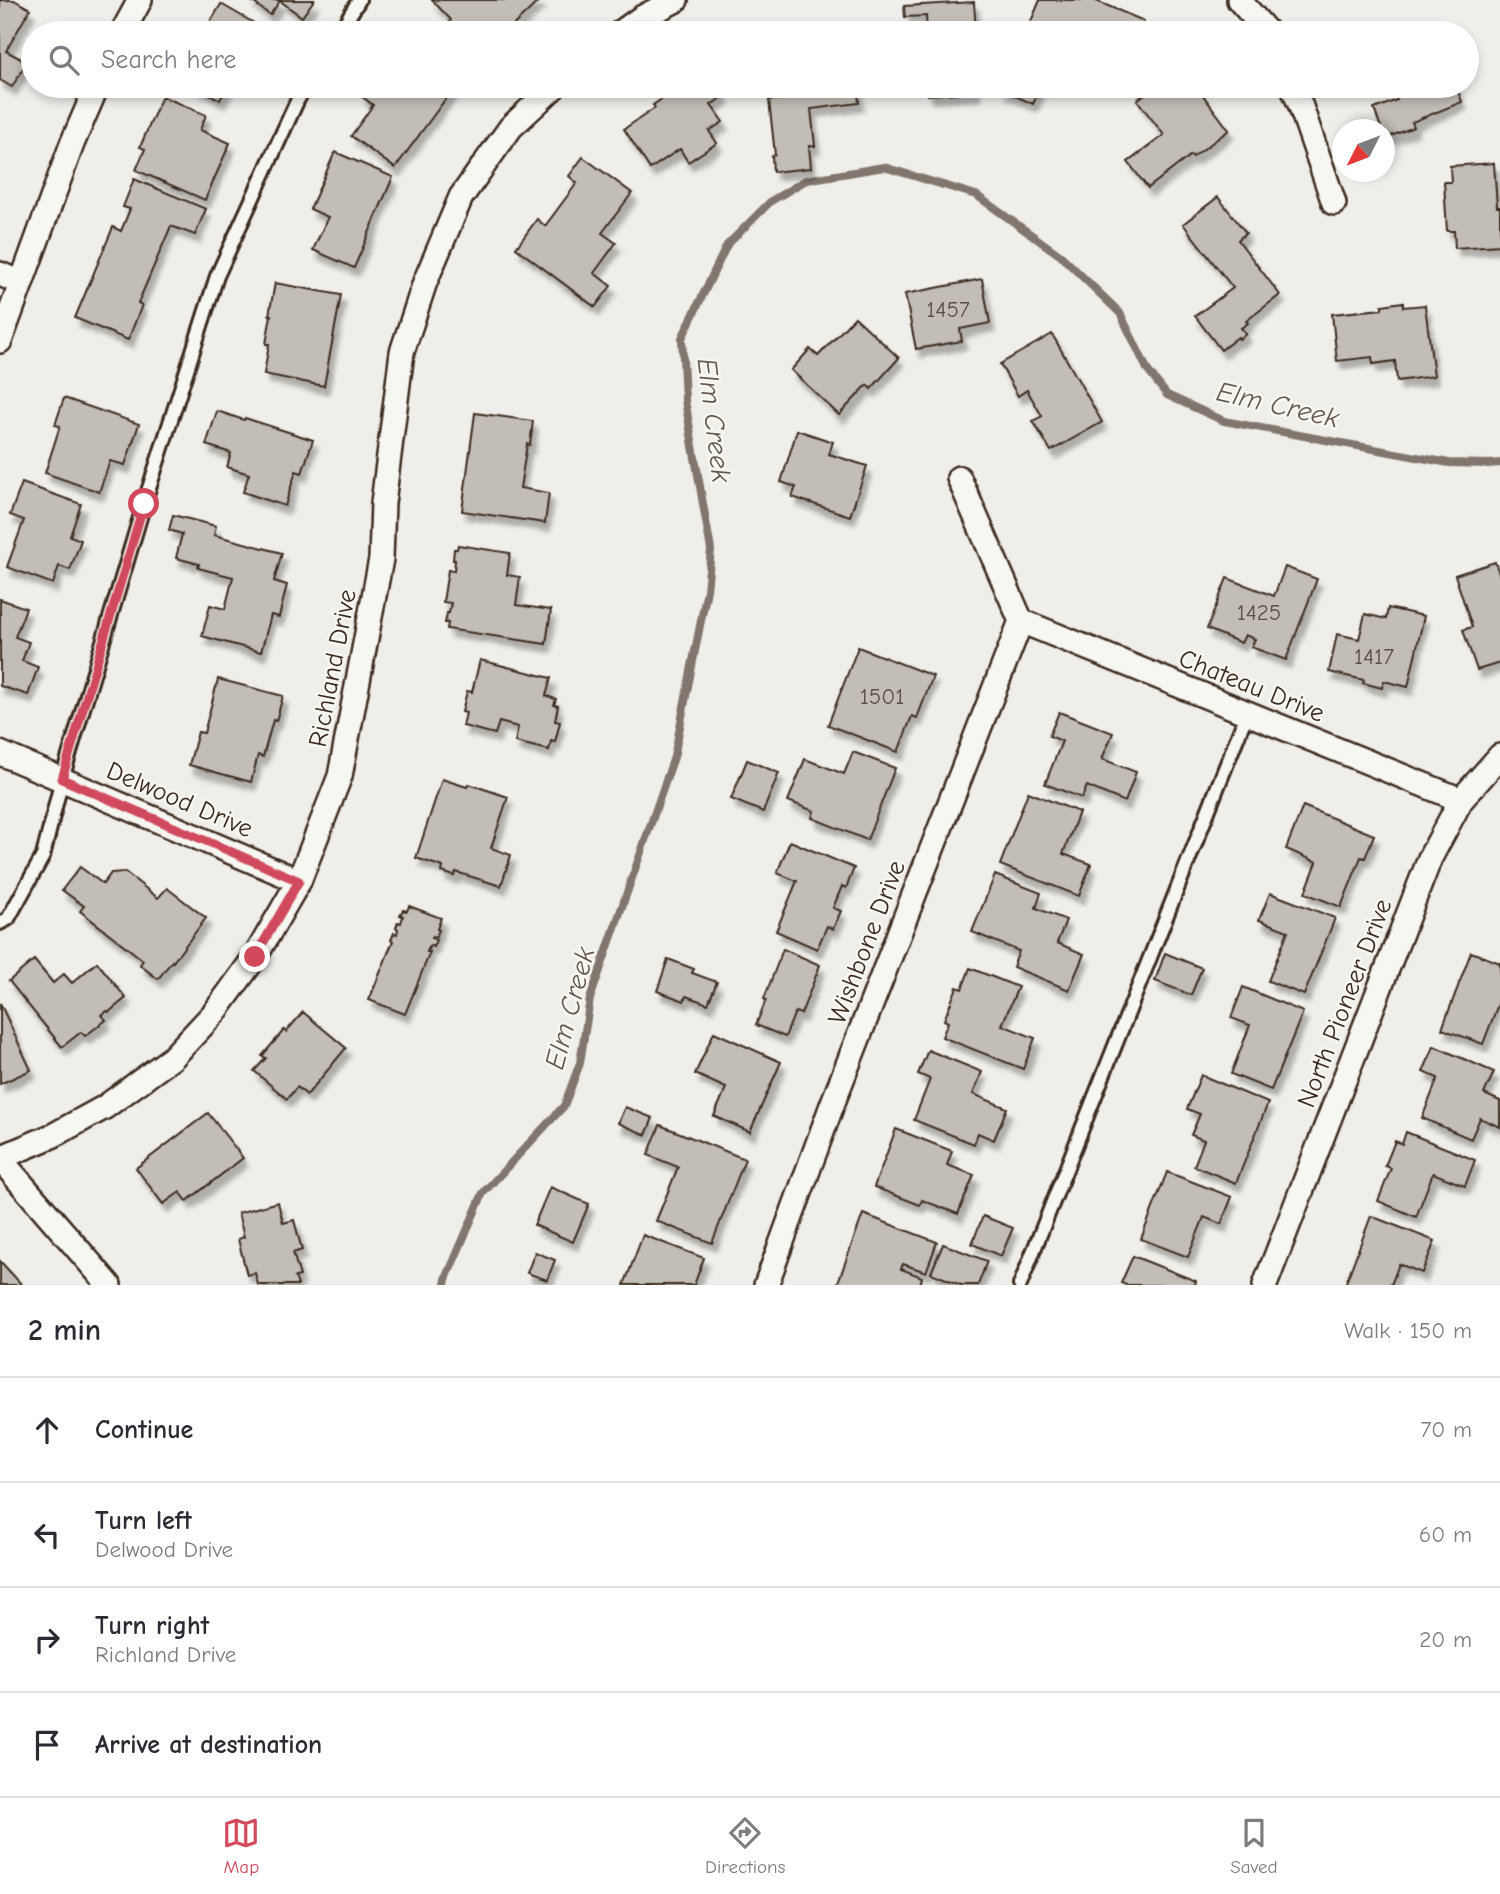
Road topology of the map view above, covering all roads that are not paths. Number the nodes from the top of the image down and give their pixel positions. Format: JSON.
{"nodes":[{"id":1,"x":140,"y":0,"type":"edge"},
{"id":2,"x":359,"y":0,"type":"edge"},
{"id":3,"x":676,"y":0,"type":"edge"},
{"id":4,"x":1239,"y":0,"type":"edge"},
{"id":5,"x":129,"y":21,"type":"edge"},
{"id":6,"x":346,"y":21,"type":"edge"},
{"id":7,"x":637,"y":21,"type":"edge"},
{"id":8,"x":1257,"y":21,"type":"edge"},
{"id":9,"x":92,"y":98,"type":"edge"},
{"id":10,"x":299,"y":98,"type":"edge"},
{"id":11,"x":542,"y":98,"type":"edge"},
{"id":12,"x":1297,"y":98,"type":"edge"},
{"id":13,"x":1334,"y":203,"type":"dead end"},
{"id":14,"x":11,"y":279,"type":"edge"},
{"id":15,"x":0,"y":341,"type":"edge"},
{"id":16,"x":959,"y":478,"type":"dead end"},
{"id":17,"x":1021,"y":621,"type":"junction"},
{"id":18,"x":1247,"y":713,"type":"junction"},
{"id":19,"x":0,"y":753,"type":"edge"},
{"id":20,"x":1500,"y":756,"type":"edge"},
{"id":21,"x":62,"y":779,"type":"junction"},
{"id":22,"x":1461,"y":800,"type":"junction"},
{"id":23,"x":299,"y":881,"type":"junction"},
{"id":24,"x":0,"y":923,"type":"edge"},
{"id":25,"x":0,"y":1158,"type":"edge"},
{"id":26,"x":109,"y":1285,"type":"edge"},
{"id":27,"x":766,"y":1285,"type":"edge"},
{"id":28,"x":1020,"y":1285,"type":"edge"},
{"id":29,"x":1265,"y":1285,"type":"edge"}],
"edges":[{"from":1,"to":5,"type":"street"},
{"from":2,"to":6,"type":"lane"},
{"from":3,"to":7,"type":"street"},
{"from":4,"to":8,"type":"street"},
{"from":9,"to":14,"type":"street"},
{"from":10,"to":21,"type":"lane"},
{"from":11,"to":23,"type":"street","name":"Richland Drive"},
{"from":12,"to":13,"type":"street"},
{"from":14,"to":15,"type":"street"},
{"from":16,"to":17,"type":"street"},
{"from":17,"to":18,"type":"street","name":"Chateau Drive"},
{"from":17,"to":27,"type":"street","name":"Wishbone Drive"},
{"from":18,"to":22,"type":"street","name":"Chateau Drive"},
{"from":18,"to":28,"type":"lane"},
{"from":19,"to":21,"type":"street","name":"Delwood Drive"},
{"from":20,"to":22,"type":"street","name":"North Pioneer Drive"},
{"from":21,"to":23,"type":"street","name":"Delwood Drive"},
{"from":21,"to":24,"type":"lane"},
{"from":22,"to":29,"type":"street","name":"North Pioneer Drive"},
{"from":23,"to":25,"type":"street","name":"Richland Drive"},
{"from":25,"to":26,"type":"street"}]}
